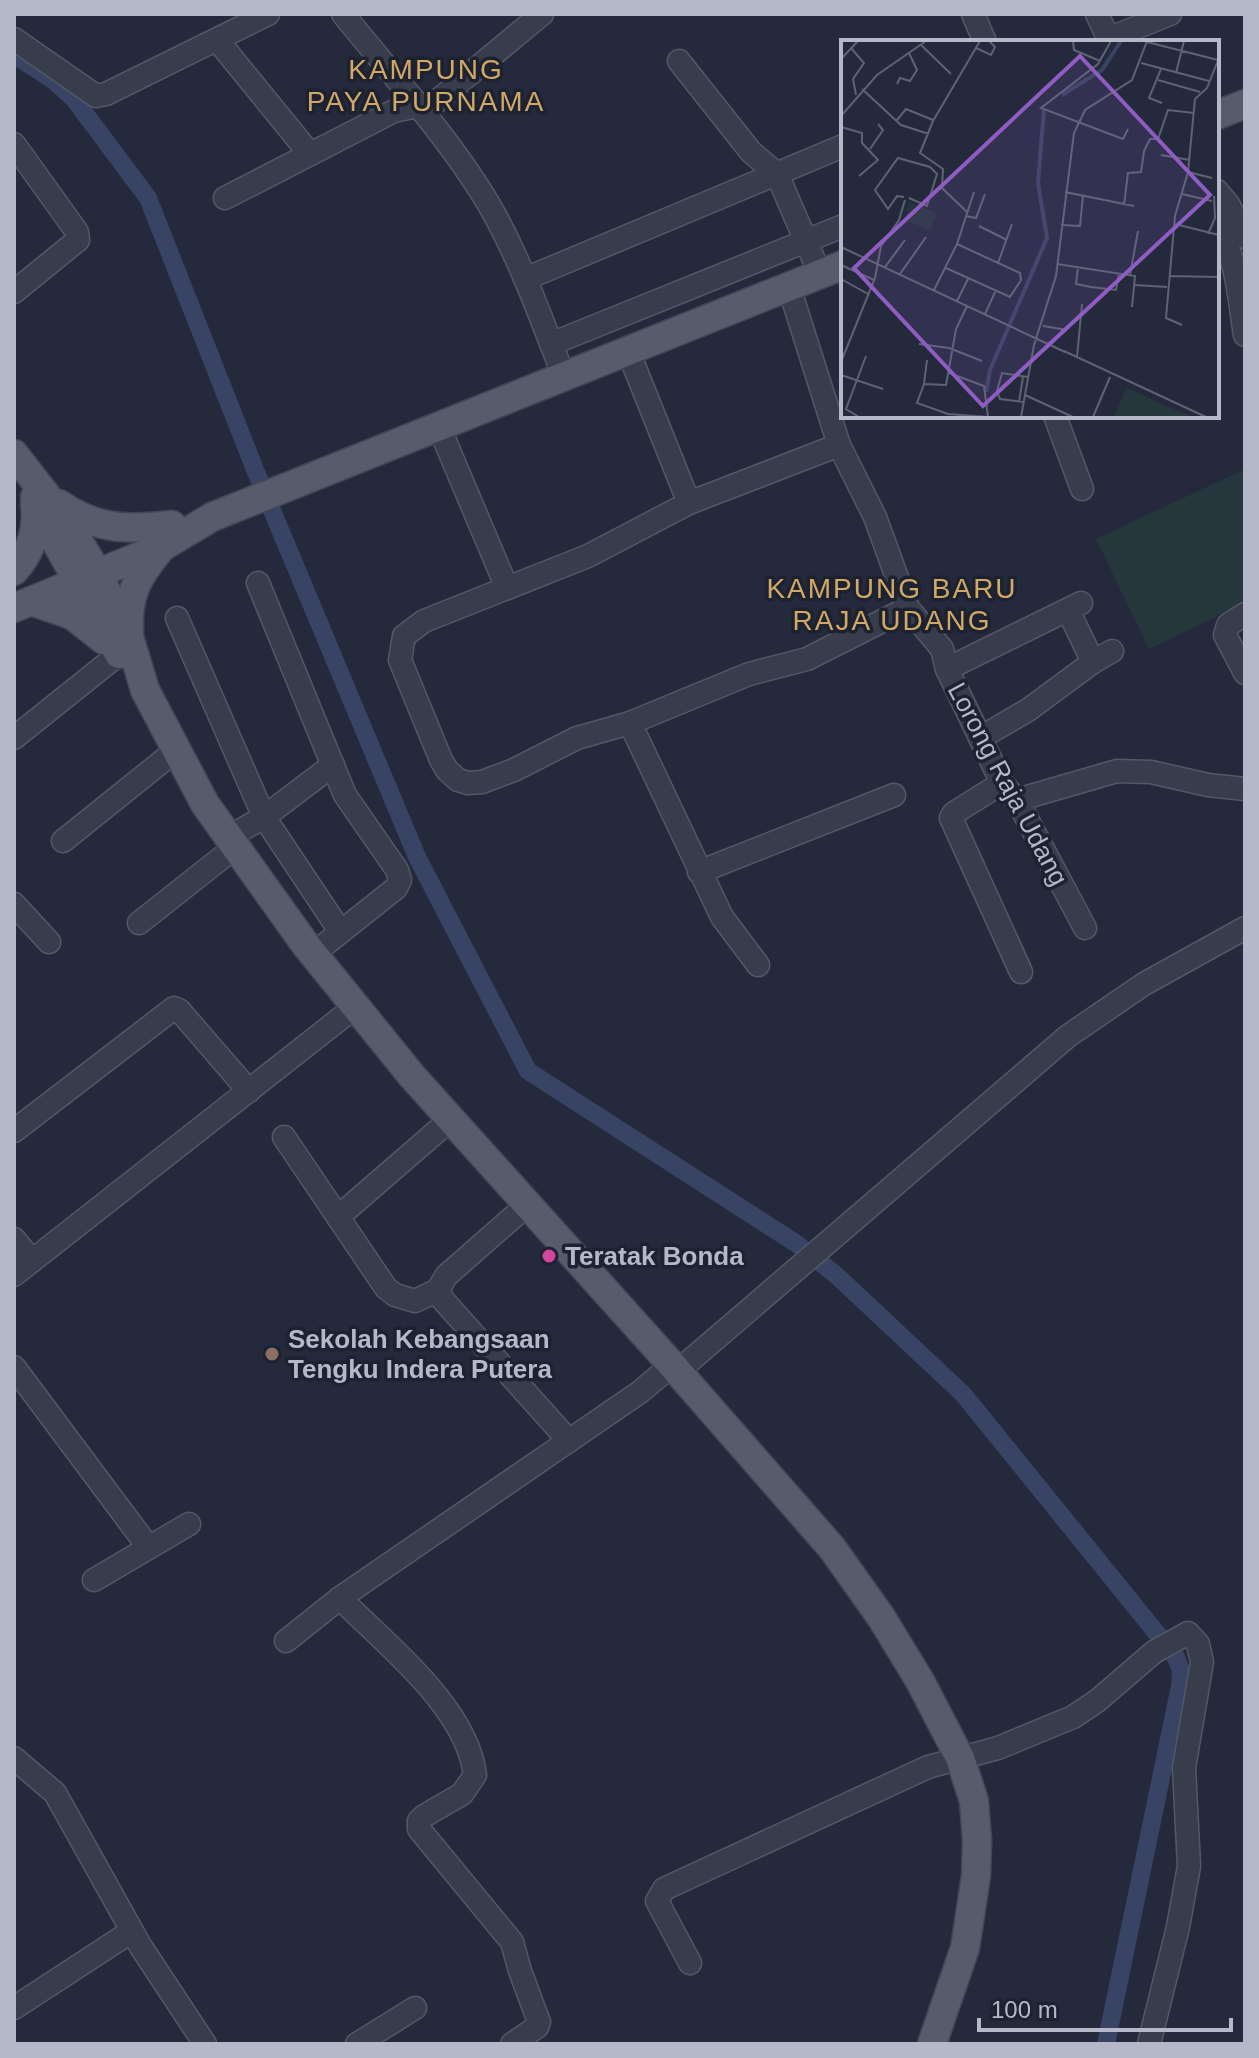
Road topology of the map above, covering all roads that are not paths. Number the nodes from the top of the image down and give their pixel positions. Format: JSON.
{"nodes":[{"id":1,"x":268,"y":14,"type":"edge"},
{"id":2,"x":343,"y":14,"type":"edge"},
{"id":3,"x":542,"y":14,"type":"edge"},
{"id":4,"x":973,"y":14,"type":"edge"},
{"id":5,"x":1097,"y":14,"type":"edge"},
{"id":6,"x":1170,"y":14,"type":"edge"},
{"id":7,"x":14,"y":39,"type":"edge"},
{"id":8,"x":984,"y":40,"type":"edge"},
{"id":9,"x":1109,"y":40,"type":"edge"},
{"id":10,"x":218,"y":41,"type":"junction"},
{"id":11,"x":679,"y":61,"type":"dead end"},
{"id":12,"x":417,"y":106,"type":"junction"},
{"id":13,"x":14,"y":144,"type":"edge"},
{"id":14,"x":841,"y":147,"type":"edge"},
{"id":15,"x":310,"y":154,"type":"junction"},
{"id":16,"x":777,"y":174,"type":"junction"},
{"id":17,"x":1219,"y":193,"type":"edge"},
{"id":18,"x":225,"y":198,"type":"dead end"},
{"id":19,"x":841,"y":227,"type":"edge"},
{"id":20,"x":1219,"y":229,"type":"edge"},
{"id":21,"x":1245,"y":237,"type":"edge"},
{"id":22,"x":806,"y":241,"type":"junction"},
{"id":23,"x":832,"y":269,"type":"edge"},
{"id":24,"x":525,"y":279,"type":"junction"},
{"id":25,"x":17,"y":282,"type":"edge"},
{"id":26,"x":789,"y":287,"type":"junction"},
{"id":27,"x":1245,"y":335,"type":"edge"},
{"id":28,"x":551,"y":344,"type":"junction"},
{"id":29,"x":628,"y":351,"type":"junction"},
{"id":30,"x":564,"y":377,"type":"junction"},
{"id":31,"x":1056,"y":418,"type":"edge"},
{"id":32,"x":439,"y":427,"type":"junction"},
{"id":33,"x":839,"y":445,"type":"junction"},
{"id":34,"x":26,"y":478,"type":"edge"},
{"id":35,"x":1082,"y":489,"type":"dead end"},
{"id":36,"x":689,"y":503,"type":"junction"},
{"id":37,"x":167,"y":536,"type":"junction"},
{"id":38,"x":84,"y":570,"type":"junction"},
{"id":39,"x":14,"y":571,"type":"edge"},
{"id":40,"x":258,"y":583,"type":"dead end"},
{"id":41,"x":507,"y":588,"type":"junction"},
{"id":42,"x":20,"y":600,"type":"edge"},
{"id":43,"x":908,"y":608,"type":"junction"},
{"id":44,"x":1245,"y":614,"type":"edge"},
{"id":45,"x":177,"y":618,"type":"dead end"},
{"id":46,"x":121,"y":647,"type":"junction"},
{"id":47,"x":947,"y":669,"type":"junction"},
{"id":48,"x":1245,"y":673,"type":"edge"},
{"id":49,"x":630,"y":723,"type":"junction"},
{"id":50,"x":14,"y":738,"type":"edge"},
{"id":51,"x":980,"y":738,"type":"junction"},
{"id":52,"x":175,"y":751,"type":"junction"},
{"id":53,"x":333,"y":765,"type":"junction"},
{"id":54,"x":1245,"y":789,"type":"edge"},
{"id":55,"x":1010,"y":792,"type":"junction"},
{"id":56,"x":894,"y":795,"type":"dead end"},
{"id":57,"x":264,"y":817,"type":"junction"},
{"id":58,"x":63,"y":841,"type":"dead end"},
{"id":59,"x":230,"y":843,"type":"junction"},
{"id":60,"x":699,"y":872,"type":"junction"},
{"id":61,"x":14,"y":904,"type":"edge"},
{"id":62,"x":139,"y":923,"type":"dead end"},
{"id":63,"x":1085,"y":928,"type":"dead end"},
{"id":64,"x":1245,"y":928,"type":"edge"},
{"id":65,"x":340,"y":931,"type":"junction"},
{"id":66,"x":49,"y":942,"type":"dead end"},
{"id":67,"x":313,"y":954,"type":"junction"},
{"id":68,"x":758,"y":965,"type":"dead end"},
{"id":69,"x":1021,"y":972,"type":"dead end"},
{"id":70,"x":355,"y":1007,"type":"junction"},
{"id":71,"x":249,"y":1091,"type":"junction"},
{"id":72,"x":451,"y":1119,"type":"junction"},
{"id":73,"x":14,"y":1131,"type":"edge"},
{"id":74,"x":284,"y":1137,"type":"dead end"},
{"id":75,"x":528,"y":1204,"type":"junction"},
{"id":76,"x":338,"y":1217,"type":"junction"},
{"id":77,"x":14,"y":1239,"type":"edge"},
{"id":78,"x":23,"y":1268,"type":"edge"},
{"id":79,"x":438,"y":1290,"type":"junction"},
{"id":80,"x":14,"y":1367,"type":"edge"},
{"id":81,"x":675,"y":1368,"type":"junction"},
{"id":82,"x":569,"y":1441,"type":"junction"},
{"id":83,"x":189,"y":1524,"type":"dead end"},
{"id":84,"x":149,"y":1548,"type":"junction"},
{"id":85,"x":94,"y":1580,"type":"dead end"},
{"id":86,"x":340,"y":1598,"type":"junction"},
{"id":87,"x":286,"y":1641,"type":"dead end"},
{"id":88,"x":960,"y":1758,"type":"junction"},
{"id":89,"x":15,"y":1759,"type":"edge"},
{"id":90,"x":132,"y":1931,"type":"junction"},
{"id":91,"x":690,"y":1963,"type":"dead end"},
{"id":92,"x":14,"y":2008,"type":"edge"},
{"id":93,"x":415,"y":2008,"type":"dead end"},
{"id":94,"x":205,"y":2044,"type":"edge"},
{"id":95,"x":357,"y":2044,"type":"edge"},
{"id":96,"x":512,"y":2044,"type":"edge"},
{"id":97,"x":932,"y":2044,"type":"edge"},
{"id":98,"x":1149,"y":2044,"type":"edge"}],
"edges":[{"from":1,"to":10,"type":"street"},
{"from":2,"to":12,"type":"street"},
{"from":3,"to":12,"type":"street"},
{"from":4,"to":8,"type":"street"},
{"from":5,"to":9,"type":"street"},
{"from":6,"to":9,"type":"street"},
{"from":7,"to":10,"type":"street"},
{"from":10,"to":15,"type":"street"},
{"from":11,"to":16,"type":"street"},
{"from":12,"to":15,"type":"street"},
{"from":12,"to":24,"type":"street"},
{"from":13,"to":25,"type":"street"},
{"from":14,"to":16,"type":"street"},
{"from":15,"to":18,"type":"street"},
{"from":16,"to":22,"type":"street"},
{"from":16,"to":24,"type":"street"},
{"from":17,"to":21,"type":"street"},
{"from":19,"to":22,"type":"street"},
{"from":20,"to":27,"type":"street"},
{"from":22,"to":23,"type":"street"},
{"from":22,"to":28,"type":"street"},
{"from":23,"to":26,"type":"main road"},
{"from":24,"to":28,"type":"street"},
{"from":26,"to":29,"type":"main road"},
{"from":26,"to":33,"type":"street","name":"Lorong Raja Udang"},
{"from":28,"to":30,"type":"street"},
{"from":29,"to":30,"type":"main road"},
{"from":29,"to":36,"type":"street"},
{"from":30,"to":32,"type":"main road"},
{"from":31,"to":35,"type":"street"},
{"from":32,"to":37,"type":"main road"},
{"from":32,"to":41,"type":"street"},
{"from":33,"to":36,"type":"street"},
{"from":33,"to":43,"type":"street","name":"Lorong Raja Udang"},
{"from":34,"to":37,"type":"main road"},
{"from":34,"to":38,"type":"main road"},
{"from":34,"to":39,"type":"main road"},
{"from":36,"to":41,"type":"street"},
{"from":37,"to":38,"type":"main road"},
{"from":37,"to":46,"type":"main road"},
{"from":38,"to":42,"type":"main road"},
{"from":38,"to":46,"type":"main road"},
{"from":40,"to":53,"type":"street"},
{"from":41,"to":49,"type":"street"},
{"from":42,"to":46,"type":"main road"},
{"from":43,"to":47,"type":"street","name":"Lorong Raja Udang"},
{"from":43,"to":49,"type":"street"},
{"from":44,"to":48,"type":"street"},
{"from":45,"to":57,"type":"street"},
{"from":46,"to":50,"type":"street"},
{"from":46,"to":52,"type":"main road"},
{"from":47,"to":51,"type":"street","name":"Lorong Raja Udang"},
{"from":47,"to":51,"type":"street"},
{"from":49,"to":60,"type":"street"},
{"from":51,"to":55,"type":"street","name":"Lorong Raja Udang"},
{"from":52,"to":58,"type":"street"},
{"from":52,"to":59,"type":"main road"},
{"from":53,"to":57,"type":"street"},
{"from":53,"to":65,"type":"street"},
{"from":54,"to":55,"type":"street"},
{"from":55,"to":63,"type":"street","name":"Lorong Raja Udang"},
{"from":55,"to":69,"type":"street"},
{"from":56,"to":60,"type":"street"},
{"from":57,"to":59,"type":"street"},
{"from":57,"to":65,"type":"street"},
{"from":59,"to":62,"type":"street"},
{"from":59,"to":67,"type":"main road"},
{"from":60,"to":68,"type":"street"},
{"from":61,"to":66,"type":"street"},
{"from":64,"to":81,"type":"street"},
{"from":65,"to":67,"type":"street"},
{"from":67,"to":70,"type":"main road"},
{"from":70,"to":71,"type":"street"},
{"from":70,"to":72,"type":"main road"},
{"from":71,"to":73,"type":"street"},
{"from":71,"to":78,"type":"street"},
{"from":72,"to":75,"type":"main road"},
{"from":72,"to":76,"type":"street"},
{"from":74,"to":76,"type":"street"},
{"from":75,"to":79,"type":"street"},
{"from":75,"to":81,"type":"main road"},
{"from":76,"to":79,"type":"street"},
{"from":77,"to":78,"type":"street"},
{"from":79,"to":82,"type":"street"},
{"from":80,"to":84,"type":"street"},
{"from":81,"to":82,"type":"street"},
{"from":81,"to":88,"type":"main road"},
{"from":82,"to":86,"type":"street"},
{"from":83,"to":84,"type":"street"},
{"from":84,"to":85,"type":"street"},
{"from":86,"to":87,"type":"street"},
{"from":86,"to":96,"type":"street"},
{"from":88,"to":91,"type":"street"},
{"from":88,"to":97,"type":"main road"},
{"from":88,"to":98,"type":"street"},
{"from":89,"to":90,"type":"street"},
{"from":90,"to":92,"type":"street"},
{"from":90,"to":94,"type":"street"},
{"from":93,"to":95,"type":"street"}]}
